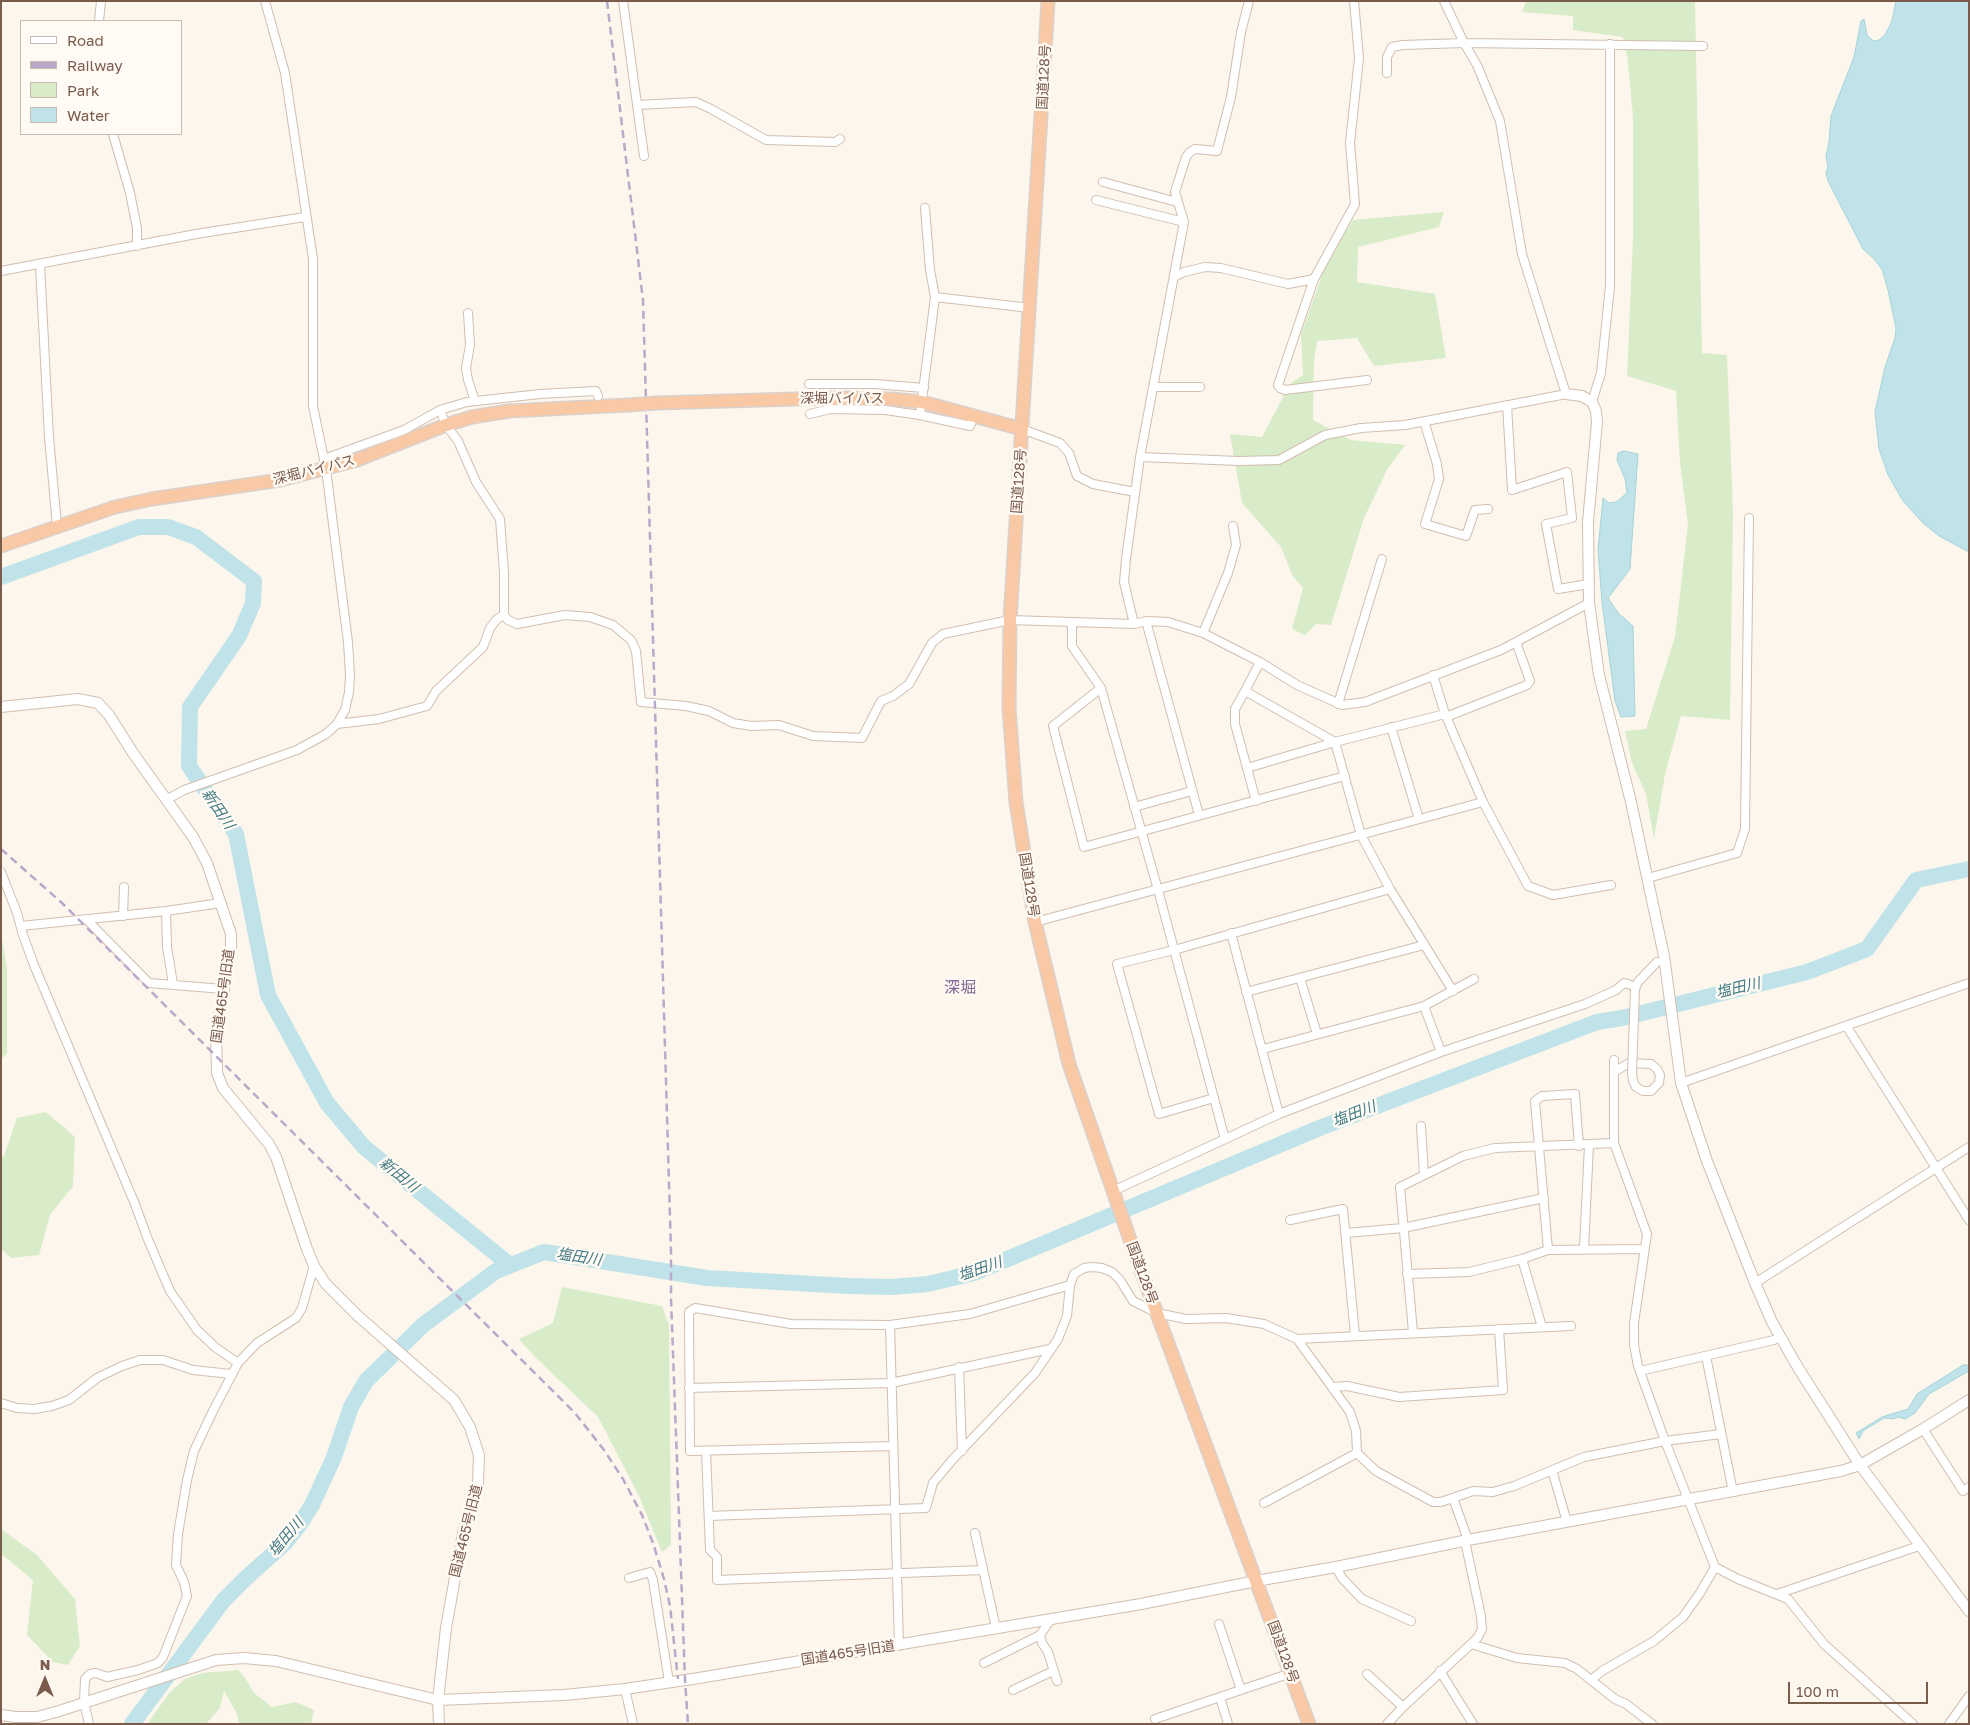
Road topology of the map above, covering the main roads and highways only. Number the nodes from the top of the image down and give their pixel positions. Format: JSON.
{"nodes":[{"id":1,"x":1048,"y":1,"type":"edge"},
{"id":2,"x":1022,"y":429,"type":"junction"},
{"id":3,"x":1,"y":546,"type":"edge"},
{"id":4,"x":1309,"y":1724,"type":"edge"}],
"edges":[{"from":1,"to":2,"type":"highway","name":"国道128号"},
{"from":2,"to":3,"type":"highway","name":"深堀バイパス","bridge":true},
{"from":2,"to":4,"type":"highway","name":"国道128号"}]}
